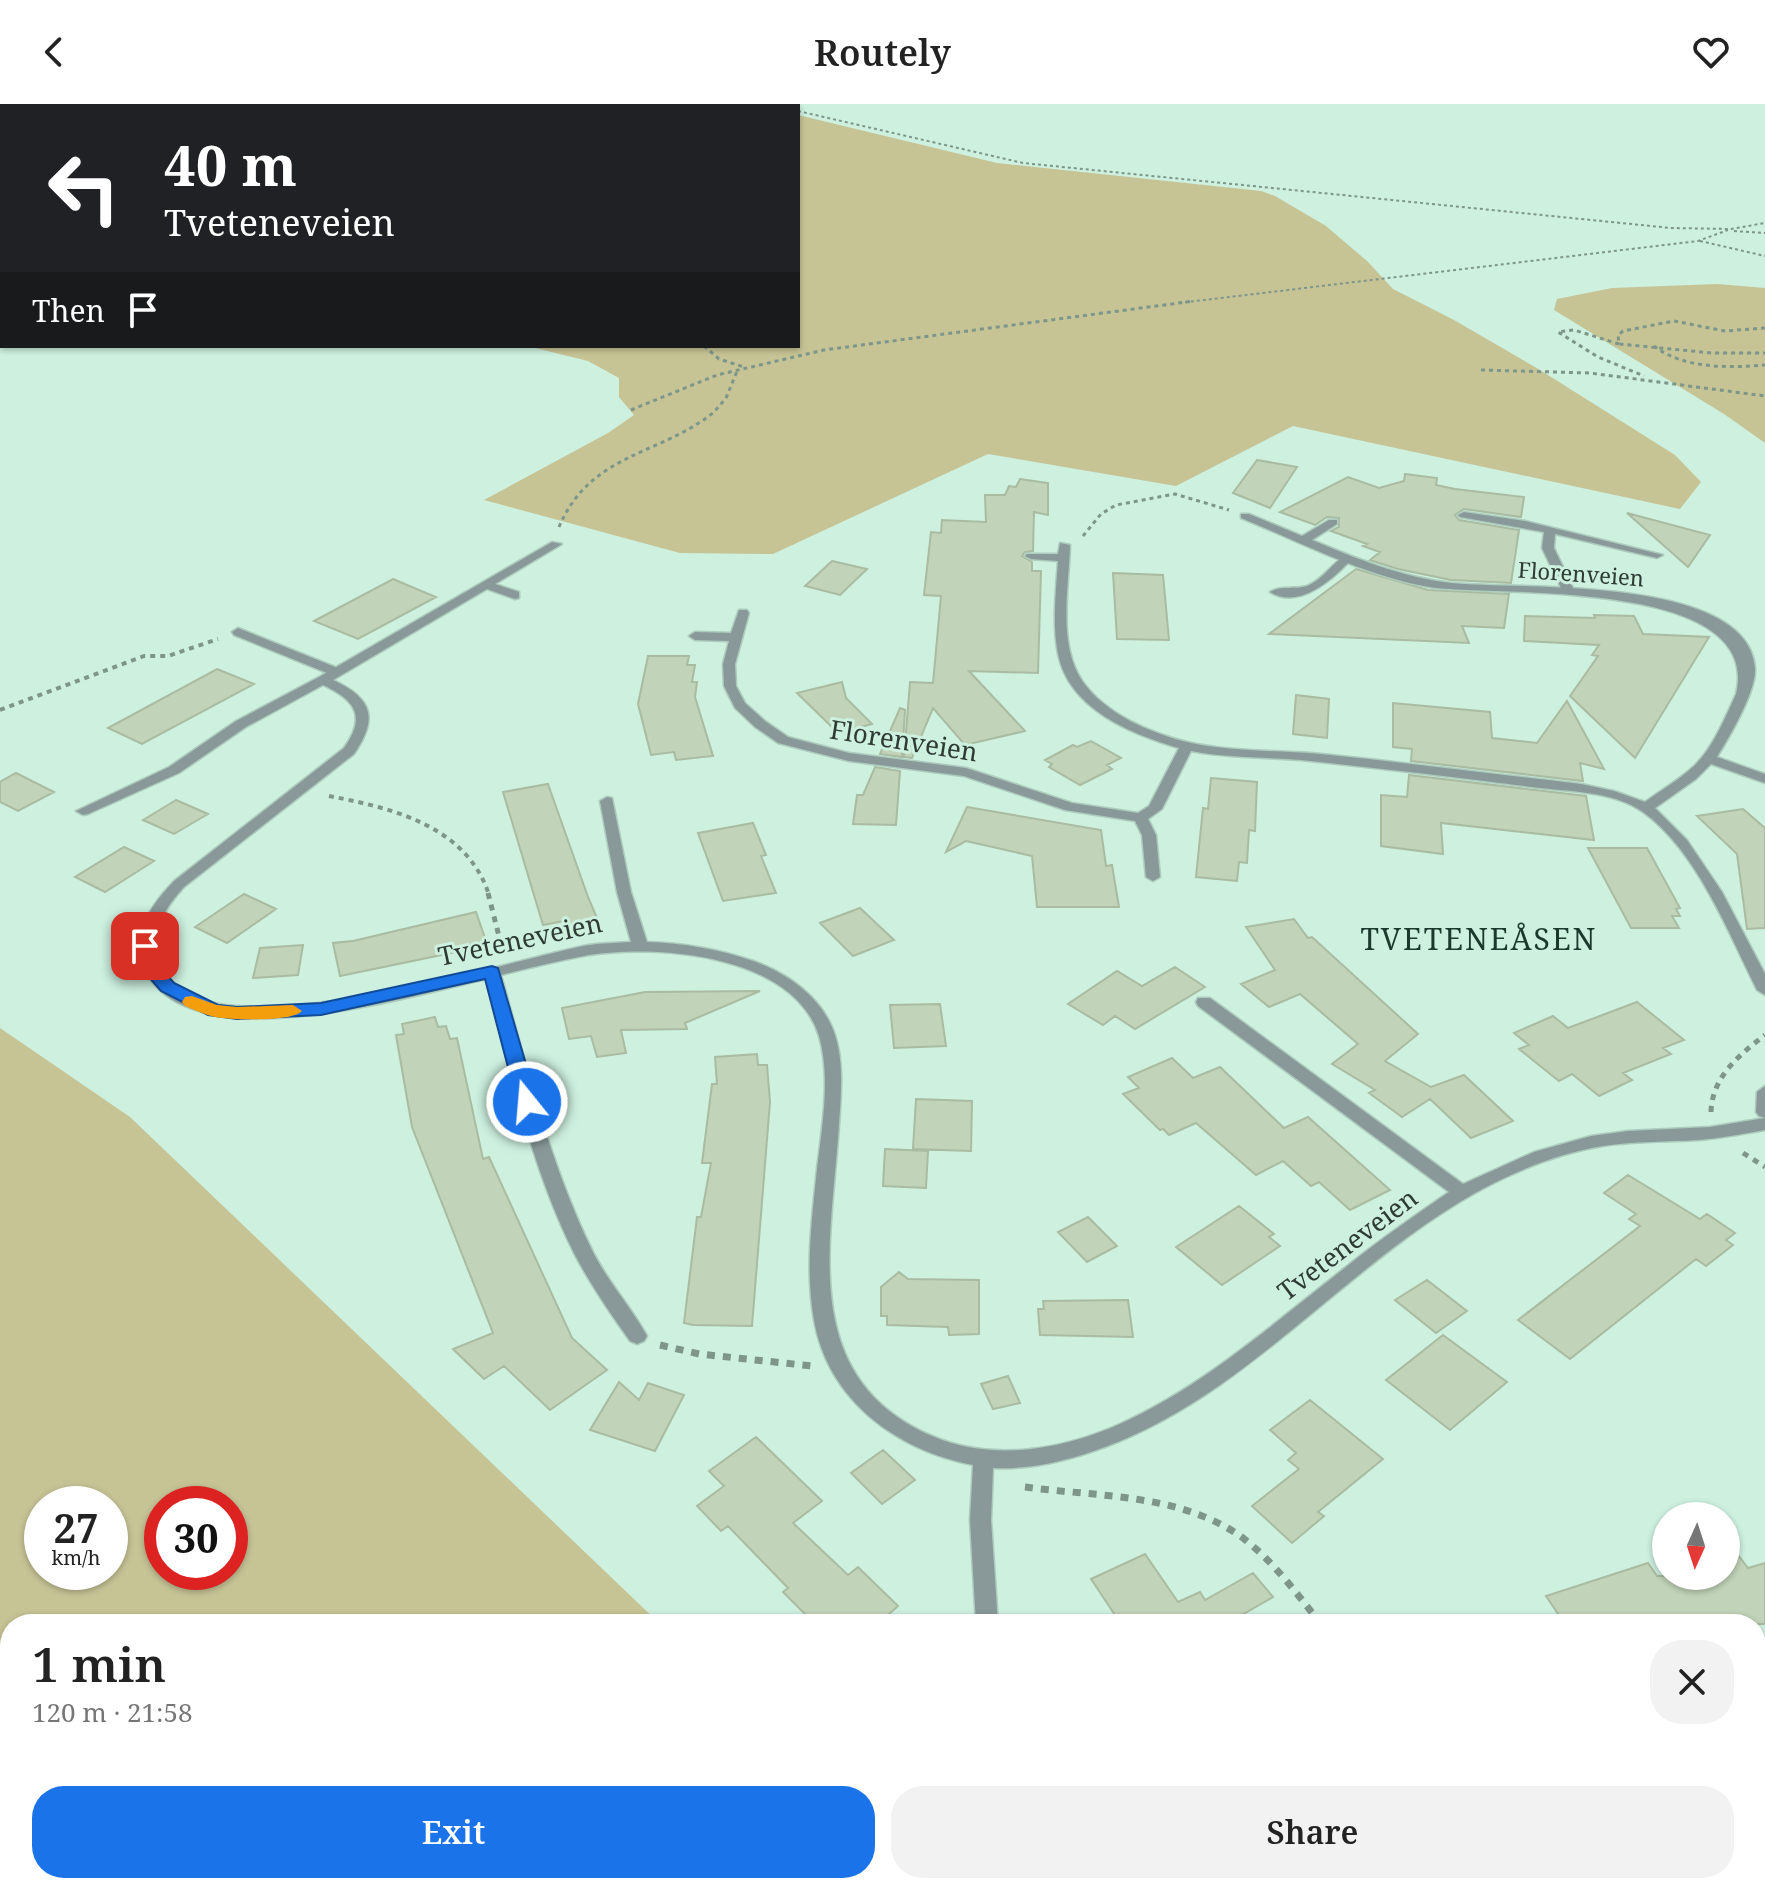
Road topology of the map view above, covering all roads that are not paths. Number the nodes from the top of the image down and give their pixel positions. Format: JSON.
{"nodes":[{"id":1,"x":1464,"y":515,"type":"dead end"},
{"id":2,"x":1245,"y":516,"type":"road end"},
{"id":3,"x":1333,"y":522,"type":"dead end"},
{"id":4,"x":1550,"y":530,"type":"junction"},
{"id":5,"x":1305,"y":539,"type":"junction"},
{"id":6,"x":556,"y":544,"type":"road end"},
{"id":7,"x":1657,"y":555,"type":"dead end"},
{"id":8,"x":1031,"y":556,"type":"dead end"},
{"id":9,"x":1347,"y":558,"type":"junction"},
{"id":10,"x":485,"y":585,"type":"junction"},
{"id":11,"x":1568,"y":590,"type":"junction"},
{"id":12,"x":1276,"y":592,"type":"dead end"},
{"id":13,"x":515,"y":595,"type":"dead end"},
{"id":14,"x":743,"y":613,"type":"dead end"},
{"id":15,"x":238,"y":632,"type":"road end"},
{"id":16,"x":695,"y":636,"type":"dead end"},
{"id":17,"x":736,"y":637,"type":"junction"},
{"id":18,"x":329,"y":676,"type":"junction"},
{"id":19,"x":1187,"y":746,"type":"junction"},
{"id":20,"x":1708,"y":758,"type":"junction"},
{"id":21,"x":1765,"y":779,"type":"edge"},
{"id":22,"x":607,"y":801,"type":"dead end"},
{"id":23,"x":1646,"y":808,"type":"junction"},
{"id":24,"x":83,"y":811,"type":"dead end"},
{"id":25,"x":1140,"y":818,"type":"junction"},
{"id":26,"x":1153,"y":877,"type":"dead end"},
{"id":27,"x":640,"y":946,"type":"junction"},
{"id":28,"x":500,"y":970,"type":"junction"},
{"id":29,"x":1765,"y":990,"type":"edge"},
{"id":30,"x":1204,"y":1002,"type":"dead end"},
{"id":31,"x":1765,"y":1092,"type":"edge"},
{"id":32,"x":1765,"y":1112,"type":"edge"},
{"id":33,"x":1765,"y":1124,"type":"edge"},
{"id":34,"x":1461,"y":1192,"type":"junction"},
{"id":35,"x":637,"y":1336,"type":"road end"},
{"id":36,"x":984,"y":1457,"type":"junction"},
{"id":37,"x":987,"y":1614,"type":"edge"}],
"edges":[{"from":1,"to":4,"type":"street"},
{"from":2,"to":5,"type":"street","name":"Florenveien"},
{"from":3,"to":5,"type":"street"},
{"from":4,"to":7,"type":"street"},
{"from":4,"to":11,"type":"street"},
{"from":5,"to":9,"type":"street","name":"Florenveien"},
{"from":6,"to":10,"type":"street"},
{"from":8,"to":19,"type":"street"},
{"from":9,"to":11,"type":"street","name":"Florenveien"},
{"from":9,"to":12,"type":"street"},
{"from":10,"to":13,"type":"street"},
{"from":10,"to":18,"type":"street"},
{"from":11,"to":20,"type":"street","name":"Florenveien"},
{"from":14,"to":17,"type":"street","name":"Florenveien"},
{"from":15,"to":18,"type":"street","name":"Tveteneveien"},
{"from":16,"to":17,"type":"street"},
{"from":17,"to":25,"type":"street","name":"Florenveien"},
{"from":18,"to":24,"type":"street"},
{"from":18,"to":28,"type":"street","name":"Tveteneveien"},
{"from":19,"to":23,"type":"street"},
{"from":19,"to":25,"type":"street"},
{"from":20,"to":21,"type":"street"},
{"from":20,"to":23,"type":"street","name":"Florenveien"},
{"from":22,"to":27,"type":"street"},
{"from":23,"to":29,"type":"street"},
{"from":25,"to":26,"type":"street"},
{"from":27,"to":28,"type":"street","name":"Tveteneveien"},
{"from":27,"to":36,"type":"street","name":"Tveteneveien"},
{"from":28,"to":35,"type":"street"},
{"from":30,"to":34,"type":"street"},
{"from":31,"to":32,"type":"street"},
{"from":33,"to":34,"type":"street","name":"Tveteneveien"},
{"from":34,"to":36,"type":"street","name":"Tveteneveien"},
{"from":36,"to":37,"type":"street"}]}
